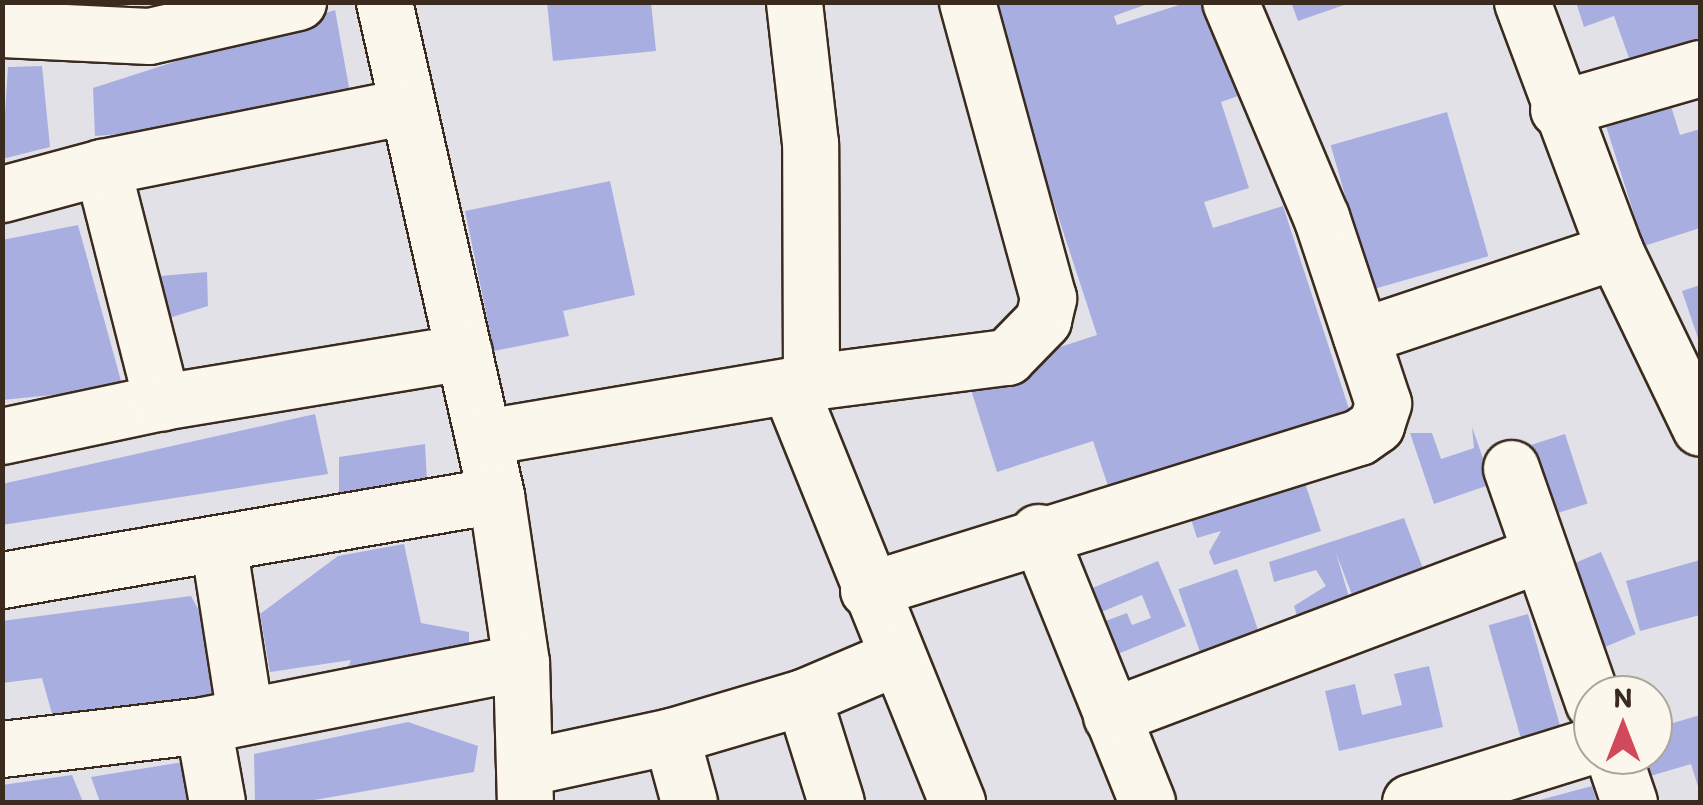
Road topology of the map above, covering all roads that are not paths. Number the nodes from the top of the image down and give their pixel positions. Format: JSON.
{"nodes":[{"id":1,"x":298,"y":2,"type":"edge"},
{"id":2,"x":384,"y":2,"type":"edge"},
{"id":3,"x":794,"y":2,"type":"edge"},
{"id":4,"x":967,"y":2,"type":"edge"},
{"id":5,"x":1230,"y":2,"type":"edge"},
{"id":6,"x":1522,"y":2,"type":"edge"},
{"id":7,"x":141,"y":19,"type":"edge"},
{"id":8,"x":2,"y":29,"type":"edge"},
{"id":9,"x":1700,"y":68,"type":"edge"},
{"id":10,"x":403,"y":107,"type":"junction"},
{"id":11,"x":1558,"y":109,"type":"junction"},
{"id":12,"x":102,"y":167,"type":"junction"},
{"id":13,"x":2,"y":194,"type":"edge"},
{"id":14,"x":1615,"y":251,"type":"junction"},
{"id":15,"x":1361,"y":336,"type":"junction"},
{"id":16,"x":464,"y":352,"type":"junction"},
{"id":17,"x":800,"y":384,"type":"junction"},
{"id":18,"x":162,"y":402,"type":"junction"},
{"id":19,"x":1700,"y":428,"type":"edge"},
{"id":20,"x":2,"y":436,"type":"edge"},
{"id":21,"x":485,"y":438,"type":"junction"},
{"id":22,"x":1511,"y":468,"type":"dead end"},
{"id":23,"x":496,"y":495,"type":"junction"},
{"id":24,"x":1038,"y":532,"type":"junction"},
{"id":25,"x":218,"y":543,"type":"junction"},
{"id":26,"x":1538,"y":554,"type":"junction"},
{"id":27,"x":2,"y":580,"type":"edge"},
{"id":28,"x":868,"y":590,"type":"junction"},
{"id":29,"x":897,"y":657,"type":"junction"},
{"id":30,"x":521,"y":662,"type":"junction"},
{"id":31,"x":1583,"y":675,"type":"edge"},
{"id":32,"x":802,"y":697,"type":"junction"},
{"id":33,"x":1111,"y":716,"type":"junction"},
{"id":34,"x":224,"y":720,"type":"junction"},
{"id":35,"x":671,"y":736,"type":"junction"},
{"id":36,"x":2,"y":750,"type":"edge"},
{"id":37,"x":1573,"y":751,"type":"edge"},
{"id":38,"x":1620,"y":775,"type":"edge"},
{"id":39,"x":526,"y":785,"type":"edge"},
{"id":40,"x":216,"y":802,"type":"edge"},
{"id":41,"x":689,"y":802,"type":"edge"},
{"id":42,"x":836,"y":802,"type":"edge"},
{"id":43,"x":957,"y":802,"type":"edge"},
{"id":44,"x":1147,"y":802,"type":"edge"},
{"id":45,"x":1410,"y":802,"type":"edge"},
{"id":46,"x":1629,"y":802,"type":"edge"}],
"edges":[{"from":1,"to":7,"type":"street"},
{"from":2,"to":10,"type":"street"},
{"from":3,"to":17,"type":"street"},
{"from":4,"to":17,"type":"street"},
{"from":5,"to":15,"type":"street"},
{"from":6,"to":11,"type":"street"},
{"from":7,"to":8,"type":"street"},
{"from":9,"to":11,"type":"street"},
{"from":10,"to":12,"type":"street"},
{"from":10,"to":16,"type":"street"},
{"from":11,"to":14,"type":"street"},
{"from":12,"to":13,"type":"street"},
{"from":12,"to":18,"type":"street"},
{"from":14,"to":15,"type":"street"},
{"from":14,"to":19,"type":"street"},
{"from":15,"to":24,"type":"street"},
{"from":16,"to":18,"type":"street"},
{"from":16,"to":21,"type":"street"},
{"from":17,"to":21,"type":"street"},
{"from":17,"to":28,"type":"street"},
{"from":18,"to":20,"type":"street"},
{"from":21,"to":23,"type":"street"},
{"from":22,"to":26,"type":"street"},
{"from":23,"to":25,"type":"street"},
{"from":23,"to":30,"type":"street"},
{"from":24,"to":28,"type":"street"},
{"from":24,"to":33,"type":"street"},
{"from":25,"to":27,"type":"street"},
{"from":25,"to":34,"type":"street"},
{"from":26,"to":31,"type":"street"},
{"from":26,"to":33,"type":"street"},
{"from":28,"to":29,"type":"street"},
{"from":29,"to":32,"type":"street"},
{"from":29,"to":43,"type":"street"},
{"from":30,"to":34,"type":"street"},
{"from":30,"to":39,"type":"street"},
{"from":32,"to":35,"type":"street"},
{"from":32,"to":42,"type":"street"},
{"from":33,"to":44,"type":"street"},
{"from":34,"to":36,"type":"street"},
{"from":34,"to":40,"type":"street"},
{"from":35,"to":39,"type":"street"},
{"from":35,"to":41,"type":"street"},
{"from":37,"to":45,"type":"street"},
{"from":38,"to":46,"type":"street"}]}
